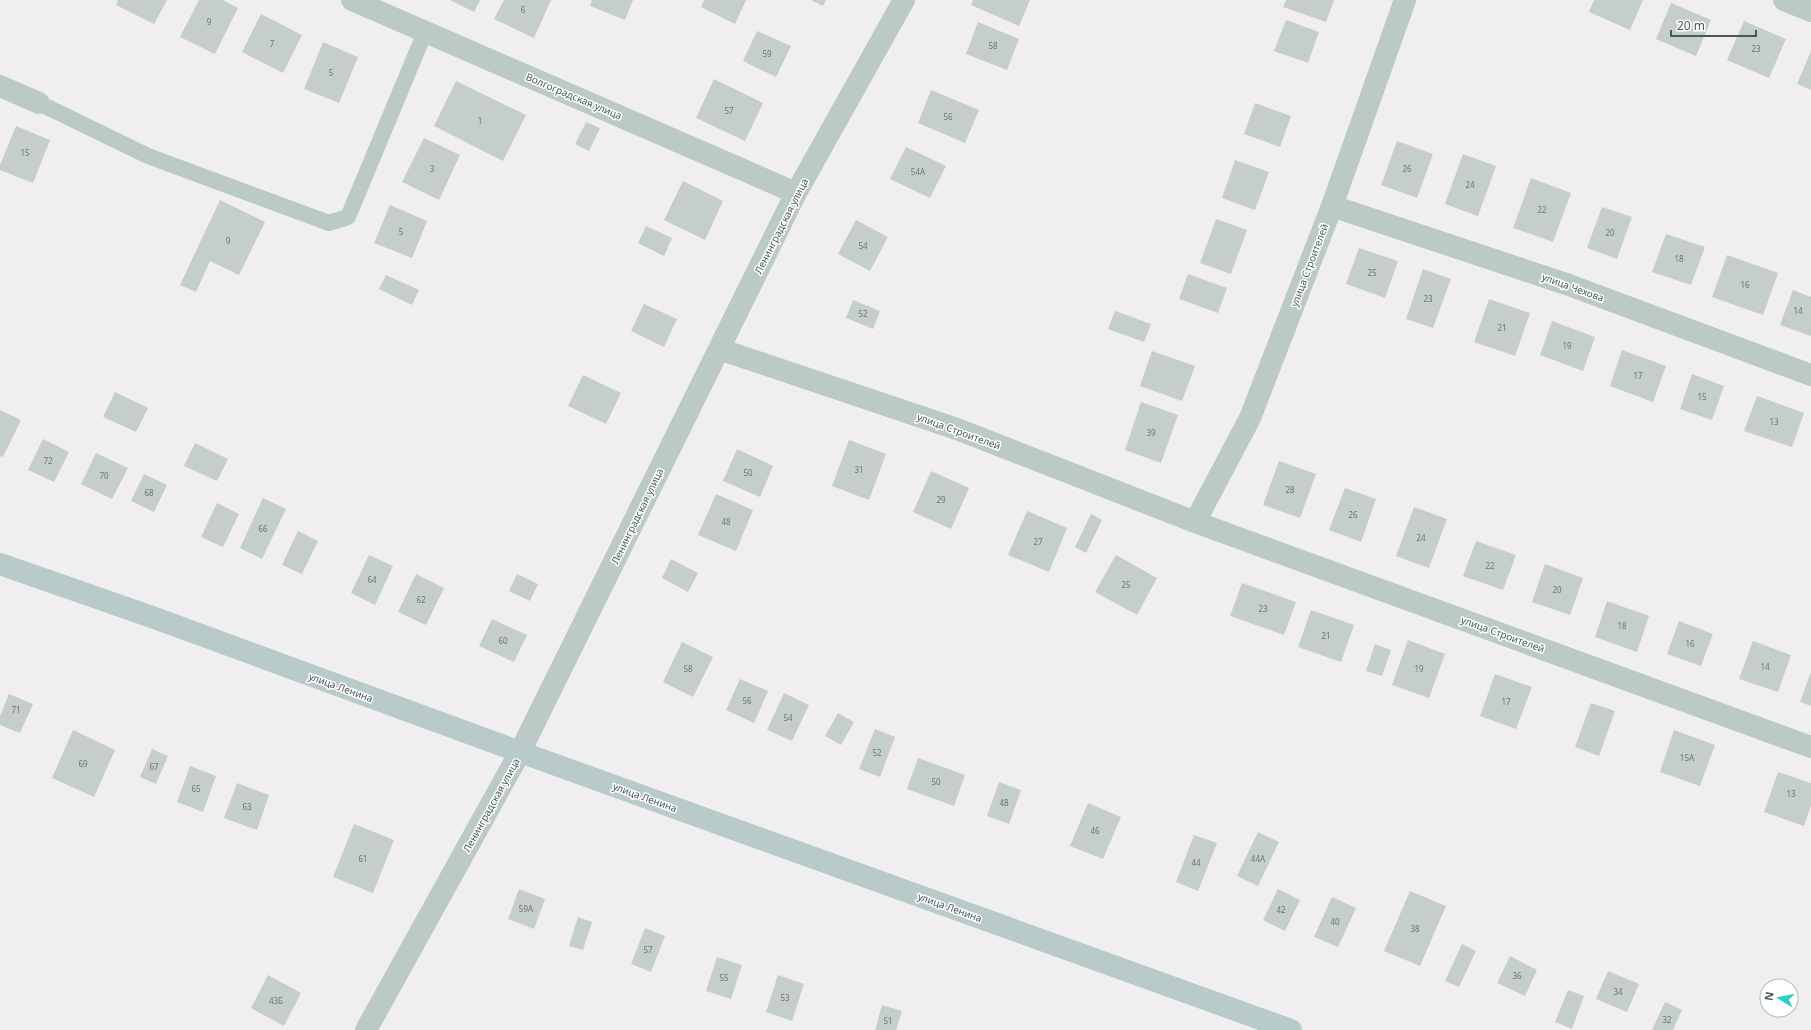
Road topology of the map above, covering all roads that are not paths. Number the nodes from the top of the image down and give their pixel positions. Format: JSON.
{"nodes":[{"id":1,"x":352,"y":0,"type":"edge"},
{"id":2,"x":904,"y":0,"type":"edge"},
{"id":3,"x":1404,"y":0,"type":"edge"},
{"id":4,"x":1784,"y":0,"type":"edge"},
{"id":5,"x":1811,"y":11,"type":"edge"},
{"id":6,"x":425,"y":32,"type":"junction"},
{"id":7,"x":0,"y":86,"type":"edge"},
{"id":8,"x":39,"y":103,"type":"joint"},
{"id":9,"x":796,"y":193,"type":"junction"},
{"id":10,"x":1332,"y":206,"type":"junction"},
{"id":11,"x":719,"y":349,"type":"junction"},
{"id":12,"x":1811,"y":375,"type":"edge"},
{"id":13,"x":1195,"y":522,"type":"junction"},
{"id":14,"x":0,"y":564,"type":"edge"},
{"id":15,"x":1811,"y":747,"type":"edge"},
{"id":16,"x":520,"y":752,"type":"junction"},
{"id":17,"x":366,"y":1030,"type":"edge"},
{"id":18,"x":1291,"y":1030,"type":"edge"}],
"edges":[{"from":1,"to":6,"type":"street","name":"Волгоградская улица"},
{"from":2,"to":9,"type":"street","name":"Ленинградская улица"},
{"from":3,"to":10,"type":"street","name":"улица Строителей"},
{"from":4,"to":5,"type":"street"},
{"from":6,"to":8,"type":"lane"},
{"from":6,"to":9,"type":"street","name":"Волгоградская улица"},
{"from":7,"to":8,"type":"street"},
{"from":9,"to":11,"type":"street","name":"Ленинградская улица"},
{"from":10,"to":12,"type":"street","name":"улица Чехова"},
{"from":10,"to":13,"type":"street","name":"улица Строителей"},
{"from":11,"to":13,"type":"street","name":"улица Строителей"},
{"from":11,"to":16,"type":"street","name":"Ленинградская улица"},
{"from":13,"to":15,"type":"street","name":"улица Строителей"},
{"from":14,"to":16,"type":"main road","name":"улица Ленина"},
{"from":16,"to":17,"type":"street","name":"Ленинградская улица"},
{"from":16,"to":18,"type":"main road","name":"улица Ленина"}]}
